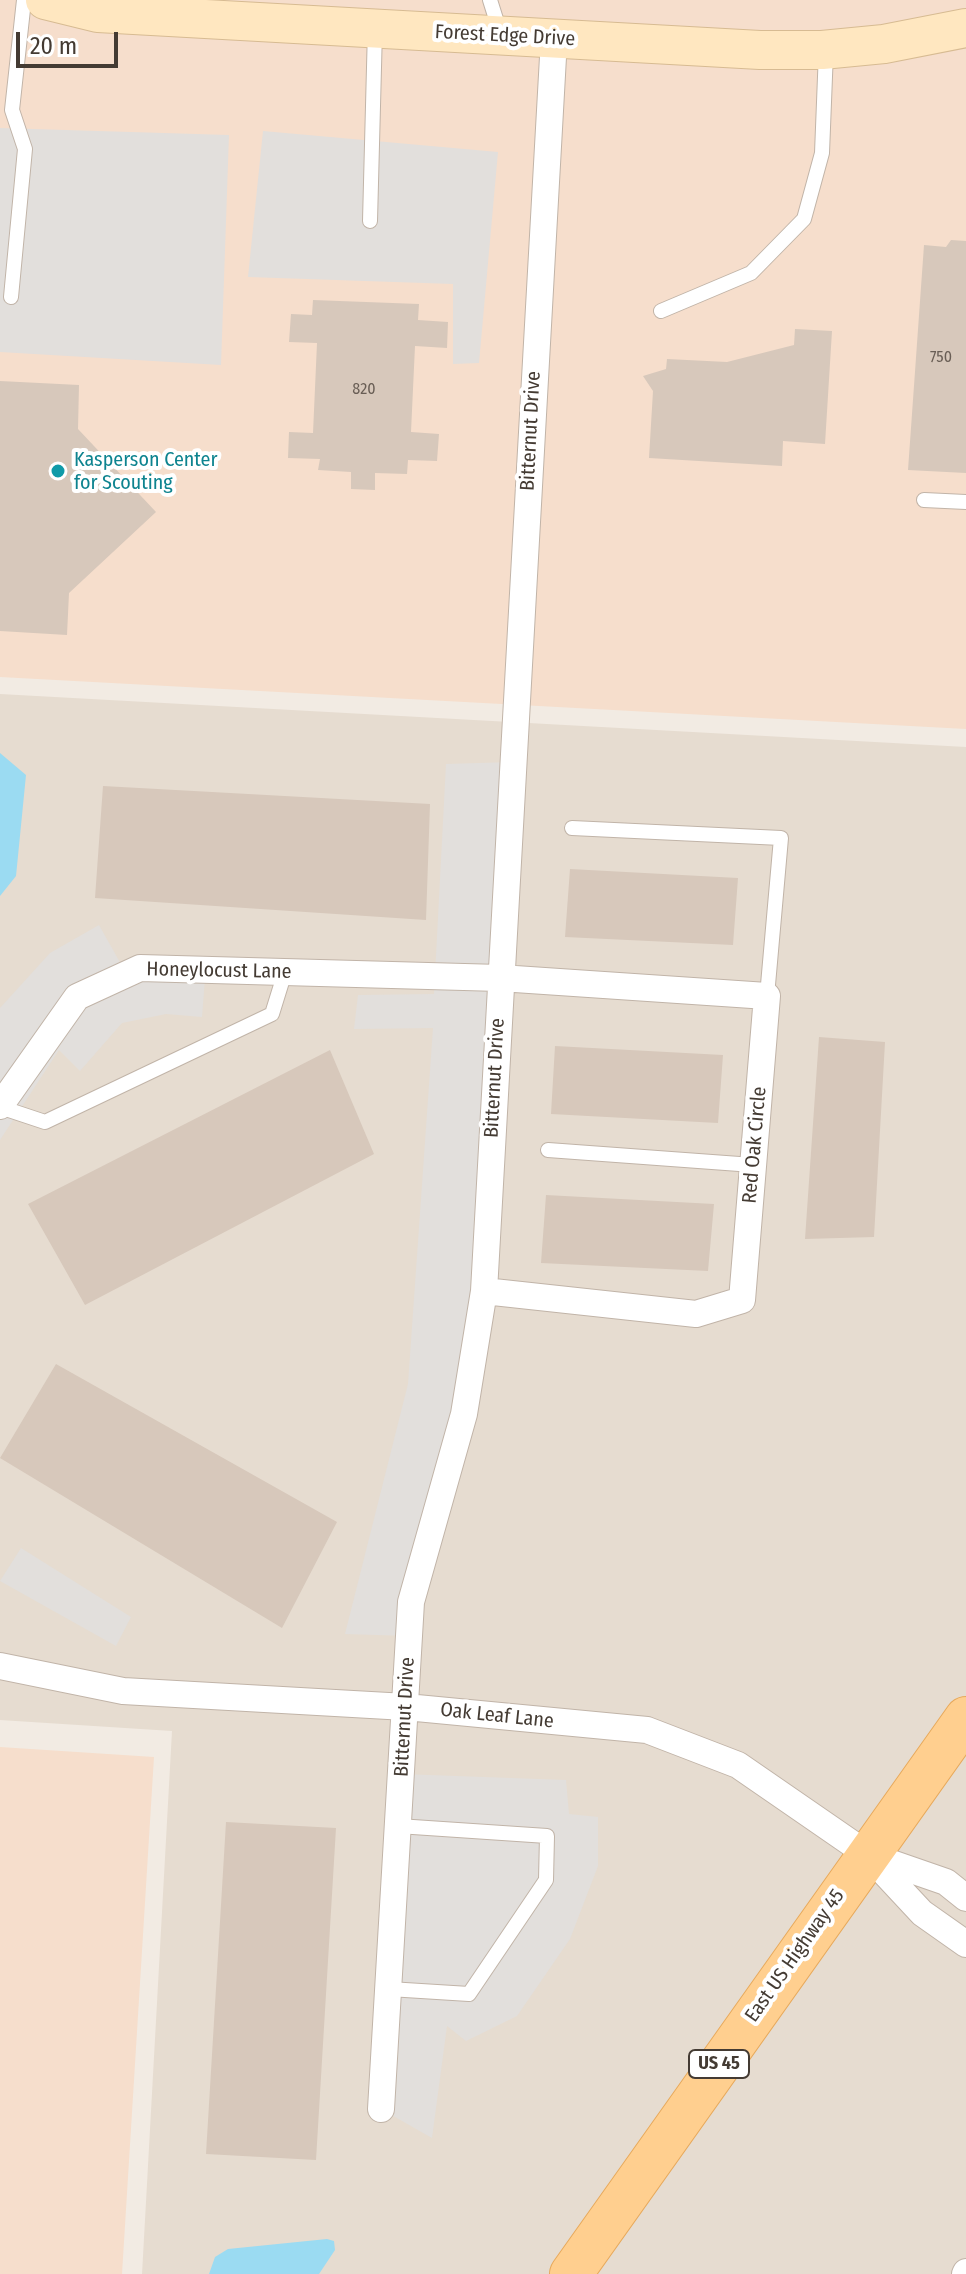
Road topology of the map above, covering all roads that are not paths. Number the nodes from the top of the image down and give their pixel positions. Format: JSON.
{"nodes":[{"id":1,"x":24,"y":0,"type":"edge"},
{"id":2,"x":45,"y":0,"type":"edge"},
{"id":3,"x":490,"y":0,"type":"edge"},
{"id":4,"x":375,"y":29,"type":"junction"},
{"id":5,"x":962,"y":35,"type":"edge"},
{"id":6,"x":501,"y":36,"type":"junction"},
{"id":7,"x":554,"y":39,"type":"junction"},
{"id":8,"x":826,"y":50,"type":"junction"},
{"id":9,"x":370,"y":221,"type":"dead end"},
{"id":10,"x":11,"y":297,"type":"dead end"},
{"id":11,"x":661,"y":311,"type":"dead end"},
{"id":12,"x":924,"y":500,"type":"dead end"},
{"id":13,"x":966,"y":502,"type":"edge"},
{"id":14,"x":572,"y":828,"type":"dead end"},
{"id":15,"x":285,"y":972,"type":"junction"},
{"id":16,"x":500,"y":978,"type":"junction"},
{"id":17,"x":767,"y":996,"type":"junction"},
{"id":18,"x":0,"y":1106,"type":"edge"},
{"id":19,"x":548,"y":1150,"type":"dead end"},
{"id":20,"x":753,"y":1165,"type":"junction"},
{"id":21,"x":484,"y":1291,"type":"junction"},
{"id":22,"x":0,"y":1666,"type":"edge"},
{"id":23,"x":406,"y":1707,"type":"junction"},
{"id":24,"x":966,"y":1718,"type":"edge"},
{"id":25,"x":398,"y":1826,"type":"junction"},
{"id":26,"x":867,"y":1854,"type":"junction"},
{"id":27,"x":966,"y":1898,"type":"edge"},
{"id":28,"x":966,"y":1944,"type":"edge"},
{"id":29,"x":389,"y":1989,"type":"junction"},
{"id":30,"x":381,"y":2109,"type":"dead end"},
{"id":31,"x":571,"y":2274,"type":"edge"}],
"edges":[{"from":1,"to":10,"type":"lane"},
{"from":2,"to":4,"type":"street","name":"Forest Edge Drive"},
{"from":3,"to":6,"type":"lane"},
{"from":4,"to":6,"type":"street","name":"Forest Edge Drive"},
{"from":4,"to":9,"type":"lane"},
{"from":5,"to":8,"type":"street","name":"Forest Edge Drive"},
{"from":6,"to":7,"type":"street","name":"Forest Edge Drive"},
{"from":7,"to":8,"type":"street","name":"Forest Edge Drive"},
{"from":7,"to":16,"type":"street","name":"Bitternut Drive"},
{"from":8,"to":11,"type":"lane"},
{"from":12,"to":13,"type":"lane"},
{"from":14,"to":17,"type":"lane"},
{"from":15,"to":16,"type":"street","name":"Honeylocust Lane"},
{"from":15,"to":18,"type":"lane"},
{"from":15,"to":18,"type":"street","name":"Honeylocust Lane"},
{"from":16,"to":17,"type":"street"},
{"from":16,"to":21,"type":"street","name":"Bitternut Drive"},
{"from":17,"to":20,"type":"street","name":"Red Oak Circle"},
{"from":19,"to":20,"type":"lane"},
{"from":20,"to":21,"type":"street","name":"Red Oak Circle"},
{"from":21,"to":23,"type":"street","name":"Bitternut Drive"},
{"from":22,"to":23,"type":"street","name":"Oak Leaf Lane"},
{"from":23,"to":25,"type":"street","name":"Bitternut Drive"},
{"from":23,"to":26,"type":"street","name":"Oak Leaf Lane"},
{"from":24,"to":26,"type":"main road","name":"East US Highway 45","number":"US 45"},
{"from":25,"to":29,"type":"street","name":"Bitternut Drive"},
{"from":25,"to":29,"type":"lane"},
{"from":26,"to":27,"type":"street"},
{"from":26,"to":28,"type":"street"},
{"from":26,"to":31,"type":"main road","name":"East US Highway 45","number":"US 45"},
{"from":29,"to":30,"type":"street","name":"Bitternut Drive"}]}
